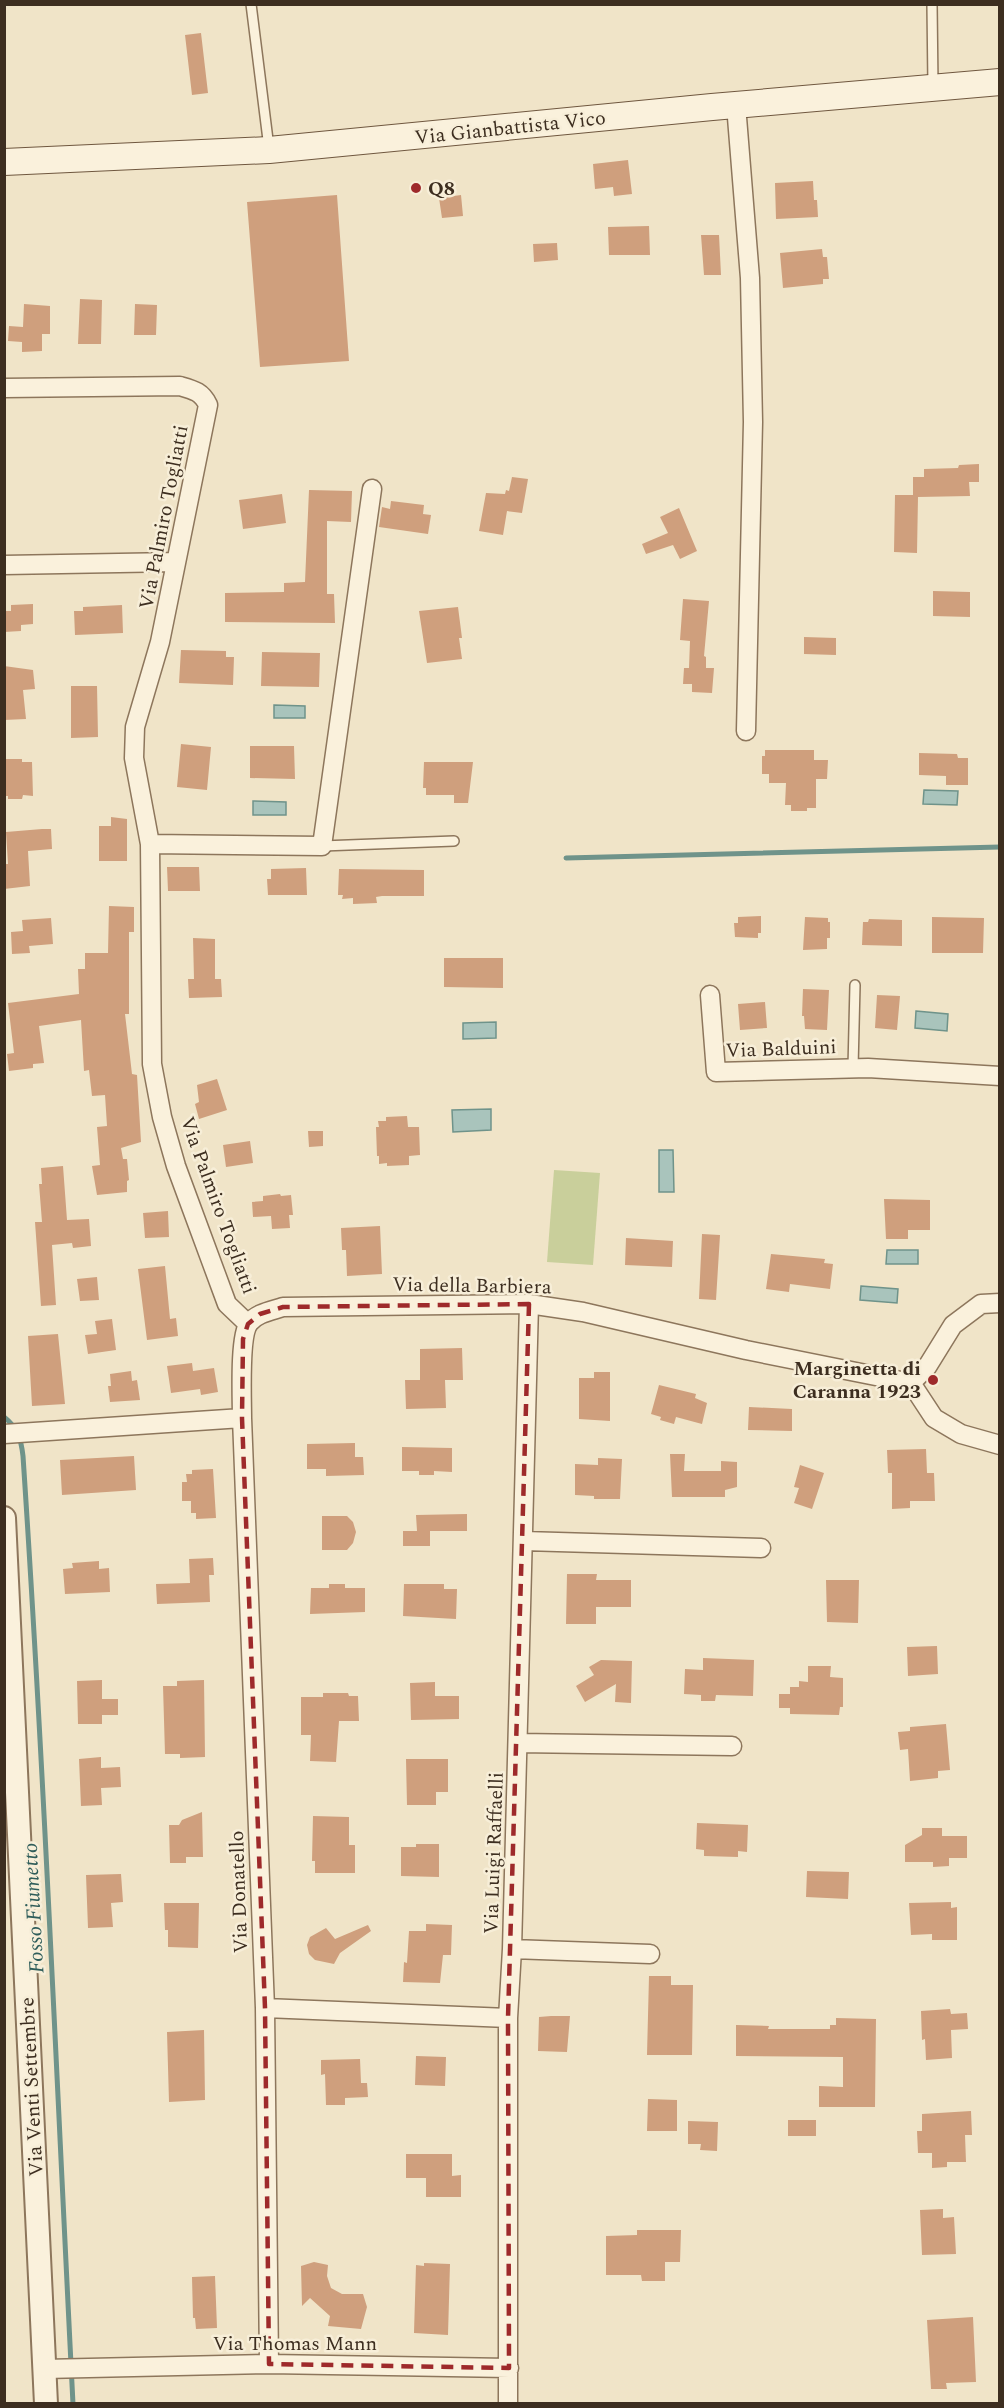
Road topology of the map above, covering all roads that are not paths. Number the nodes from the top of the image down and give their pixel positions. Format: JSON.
{"nodes":[{"id":1,"x":251,"y":4,"type":"edge"},
{"id":2,"x":932,"y":4,"type":"edge"},
{"id":3,"x":999,"y":82,"type":"edge"},
{"id":4,"x":933,"y":88,"type":"junction"},
{"id":5,"x":736,"y":105,"type":"junction"},
{"id":6,"x":269,"y":150,"type":"junction"},
{"id":7,"x":10,"y":163,"type":"edge"},
{"id":8,"x":4,"y":388,"type":"edge"},
{"id":9,"x":372,"y":489,"type":"dead end"},
{"id":10,"x":176,"y":562,"type":"junction"},
{"id":11,"x":4,"y":565,"type":"edge"},
{"id":12,"x":746,"y":731,"type":"dead end"},
{"id":13,"x":454,"y":842,"type":"dead end"},
{"id":14,"x":150,"y":844,"type":"junction"},
{"id":15,"x":322,"y":846,"type":"junction"},
{"id":16,"x":855,"y":985,"type":"dead end"},
{"id":17,"x":710,"y":995,"type":"dead end"},
{"id":18,"x":854,"y":1068,"type":"junction"},
{"id":19,"x":999,"y":1076,"type":"edge"},
{"id":20,"x":529,"y":1304,"type":"junction"},
{"id":21,"x":999,"y":1304,"type":"edge"},
{"id":22,"x":248,"y":1324,"type":"junction"},
{"id":23,"x":911,"y":1383,"type":"junction"},
{"id":24,"x":242,"y":1418,"type":"junction"},
{"id":25,"x":8,"y":1433,"type":"edge"},
{"id":26,"x":999,"y":1445,"type":"edge"},
{"id":27,"x":4,"y":1518,"type":"edge"},
{"id":28,"x":524,"y":1541,"type":"junction"},
{"id":29,"x":761,"y":1548,"type":"dead end"},
{"id":30,"x":518,"y":1743,"type":"junction"},
{"id":31,"x":732,"y":1746,"type":"dead end"},
{"id":32,"x":512,"y":1949,"type":"junction"},
{"id":33,"x":650,"y":1954,"type":"dead end"},
{"id":34,"x":265,"y":2008,"type":"junction"},
{"id":35,"x":508,"y":2018,"type":"junction"},
{"id":36,"x":269,"y":2364,"type":"junction"},
{"id":37,"x":63,"y":2368,"type":"junction"},
{"id":38,"x":509,"y":2368,"type":"junction"},
{"id":39,"x":46,"y":2403,"type":"edge"},
{"id":40,"x":508,"y":2403,"type":"edge"}],
"edges":[{"from":1,"to":6,"type":"lane"},
{"from":2,"to":4,"type":"lane"},
{"from":3,"to":4,"type":"main road","name":"Via Gianbattista Vico"},
{"from":4,"to":5,"type":"main road","name":"Via Gianbattista Vico"},
{"from":5,"to":6,"type":"main road","name":"Via Gianbattista Vico"},
{"from":5,"to":12,"type":"street"},
{"from":6,"to":7,"type":"main road","name":"Via Gianbattista Vico"},
{"from":8,"to":10,"type":"street","name":"Via Palmiro Togliatti"},
{"from":9,"to":15,"type":"street"},
{"from":10,"to":11,"type":"street"},
{"from":10,"to":14,"type":"street","name":"Via Palmiro Togliatti"},
{"from":13,"to":15,"type":"lane"},
{"from":14,"to":15,"type":"street"},
{"from":14,"to":22,"type":"street","name":"Via Palmiro Togliatti"},
{"from":16,"to":18,"type":"lane","name":"Via Balduini"},
{"from":17,"to":18,"type":"street","name":"Via Balduini"},
{"from":18,"to":19,"type":"street","name":"Via Balduini"},
{"from":20,"to":22,"type":"street","name":"Via della Barbiera"},
{"from":20,"to":23,"type":"street","name":"Via della Barbiera"},
{"from":20,"to":28,"type":"street","name":"Via Luigi Raffaelli"},
{"from":21,"to":23,"type":"street"},
{"from":22,"to":24,"type":"street"},
{"from":23,"to":26,"type":"street"},
{"from":24,"to":25,"type":"street"},
{"from":24,"to":34,"type":"street","name":"Via Donatello"},
{"from":27,"to":37,"type":"street","name":"Via Venti Settembre"},
{"from":28,"to":29,"type":"street"},
{"from":28,"to":30,"type":"street","name":"Via Luigi Raffaelli"},
{"from":30,"to":31,"type":"street"},
{"from":30,"to":32,"type":"street","name":"Via Luigi Raffaelli"},
{"from":32,"to":33,"type":"street"},
{"from":32,"to":35,"type":"street","name":"Via Luigi Raffaelli"},
{"from":34,"to":35,"type":"street"},
{"from":34,"to":36,"type":"street","name":"Via Donatello"},
{"from":35,"to":38,"type":"street","name":"Via Luigi Raffaelli"},
{"from":36,"to":37,"type":"street","name":"Via Thomas Mann"},
{"from":36,"to":38,"type":"street","name":"Via Thomas Mann"},
{"from":37,"to":39,"type":"street","name":"Via Venti Settembre"},
{"from":38,"to":40,"type":"street","name":"Via Luigi Raffaelli"}]}
